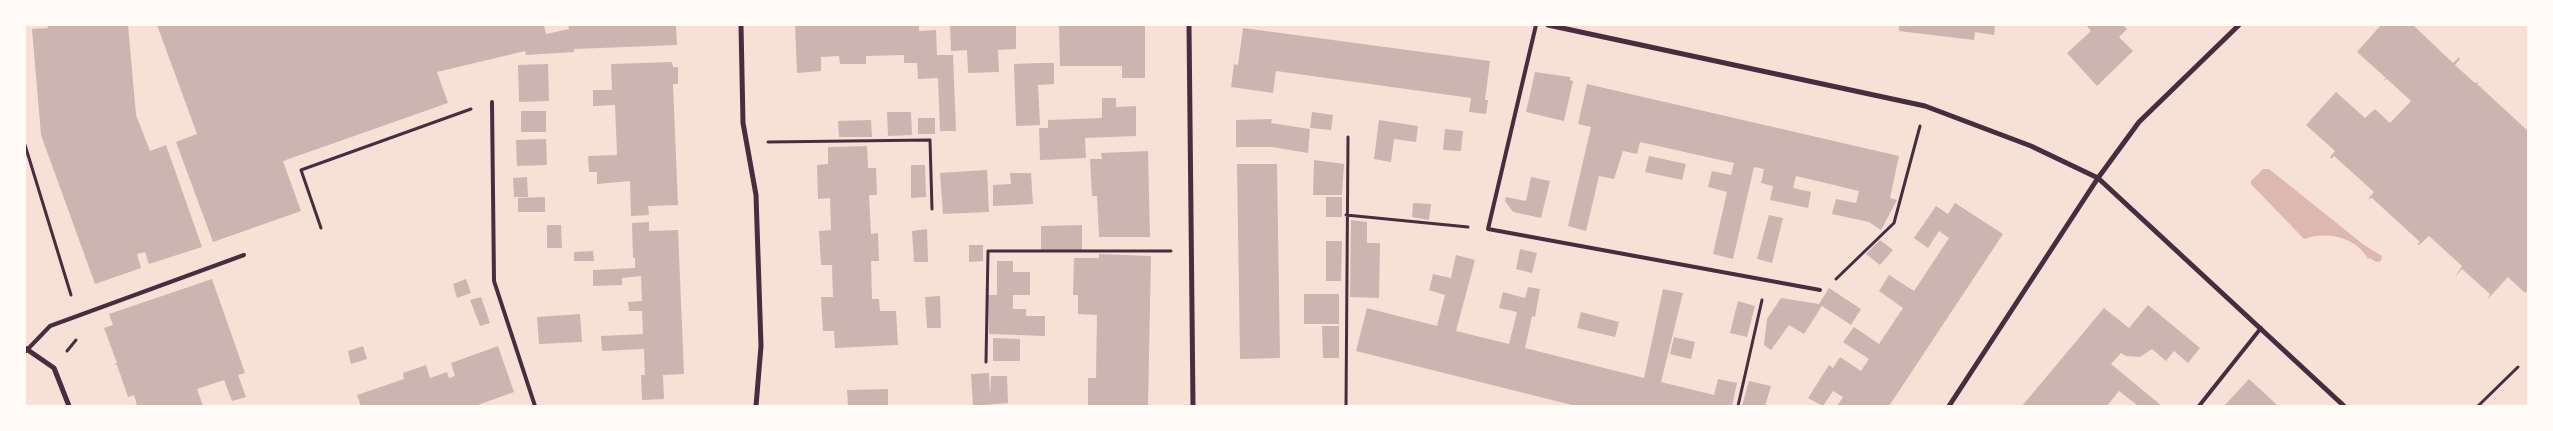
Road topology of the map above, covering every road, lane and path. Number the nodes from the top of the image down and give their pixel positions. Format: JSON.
{"nodes":[{"id":1,"x":741,"y":25,"type":"edge"},
{"id":2,"x":1189,"y":25,"type":"edge"},
{"id":3,"x":1536,"y":25,"type":"edge"},
{"id":4,"x":1548,"y":25,"type":"edge"},
{"id":5,"x":2239,"y":25,"type":"edge"},
{"id":6,"x":492,"y":102,"type":"joint"},
{"id":7,"x":1925,"y":106,"type":"junction"},
{"id":8,"x":1348,"y":137,"type":"dead end"},
{"id":9,"x":747,"y":142,"type":"junction"},
{"id":10,"x":25,"y":145,"type":"edge"},
{"id":11,"x":2098,"y":178,"type":"junction"},
{"id":12,"x":932,"y":209,"type":"dead end"},
{"id":13,"x":1346,"y":215,"type":"junction"},
{"id":14,"x":321,"y":228,"type":"dead end"},
{"id":15,"x":1488,"y":230,"type":"junction"},
{"id":16,"x":1192,"y":251,"type":"junction"},
{"id":17,"x":244,"y":255,"type":"dead end"},
{"id":18,"x":1766,"y":280,"type":"junction"},
{"id":19,"x":1820,"y":290,"type":"joint"},
{"id":20,"x":77,"y":316,"type":"junction"},
{"id":21,"x":2261,"y":328,"type":"junction"},
{"id":22,"x":25,"y":350,"type":"edge"},
{"id":23,"x":986,"y":362,"type":"dead end"},
{"id":24,"x":2518,"y":367,"type":"dead end"},
{"id":25,"x":54,"y":368,"type":"junction"},
{"id":26,"x":68,"y":406,"type":"edge"},
{"id":27,"x":535,"y":406,"type":"edge"},
{"id":28,"x":756,"y":406,"type":"edge"},
{"id":29,"x":1193,"y":406,"type":"edge"},
{"id":30,"x":1346,"y":406,"type":"edge"},
{"id":31,"x":1738,"y":406,"type":"edge"},
{"id":32,"x":1949,"y":406,"type":"edge"},
{"id":33,"x":2199,"y":406,"type":"edge"},
{"id":34,"x":2344,"y":406,"type":"edge"},
{"id":35,"x":2478,"y":406,"type":"edge"}],
"edges":[{"from":1,"to":9,"type":"street"},
{"from":2,"to":16,"type":"street"},
{"from":3,"to":15,"type":"lane"},
{"from":4,"to":7,"type":"street"},
{"from":5,"to":11,"type":"street"},
{"from":6,"to":14,"type":"path"},
{"from":6,"to":27,"type":"lane"},
{"from":7,"to":11,"type":"street"},
{"from":7,"to":19,"type":"path"},
{"from":8,"to":13,"type":"path"},
{"from":9,"to":12,"type":"path"},
{"from":9,"to":28,"type":"street"},
{"from":10,"to":20,"type":"path"},
{"from":11,"to":21,"type":"street"},
{"from":11,"to":32,"type":"street"},
{"from":13,"to":15,"type":"path"},
{"from":13,"to":30,"type":"path"},
{"from":15,"to":18,"type":"lane"},
{"from":16,"to":23,"type":"path"},
{"from":16,"to":29,"type":"street"},
{"from":17,"to":20,"type":"lane"},
{"from":18,"to":19,"type":"lane"},
{"from":18,"to":31,"type":"path"},
{"from":20,"to":22,"type":"lane"},
{"from":20,"to":25,"type":"path"},
{"from":21,"to":33,"type":"lane"},
{"from":21,"to":34,"type":"street"},
{"from":22,"to":25,"type":"street"},
{"from":24,"to":35,"type":"path"},
{"from":25,"to":26,"type":"street"}]}
